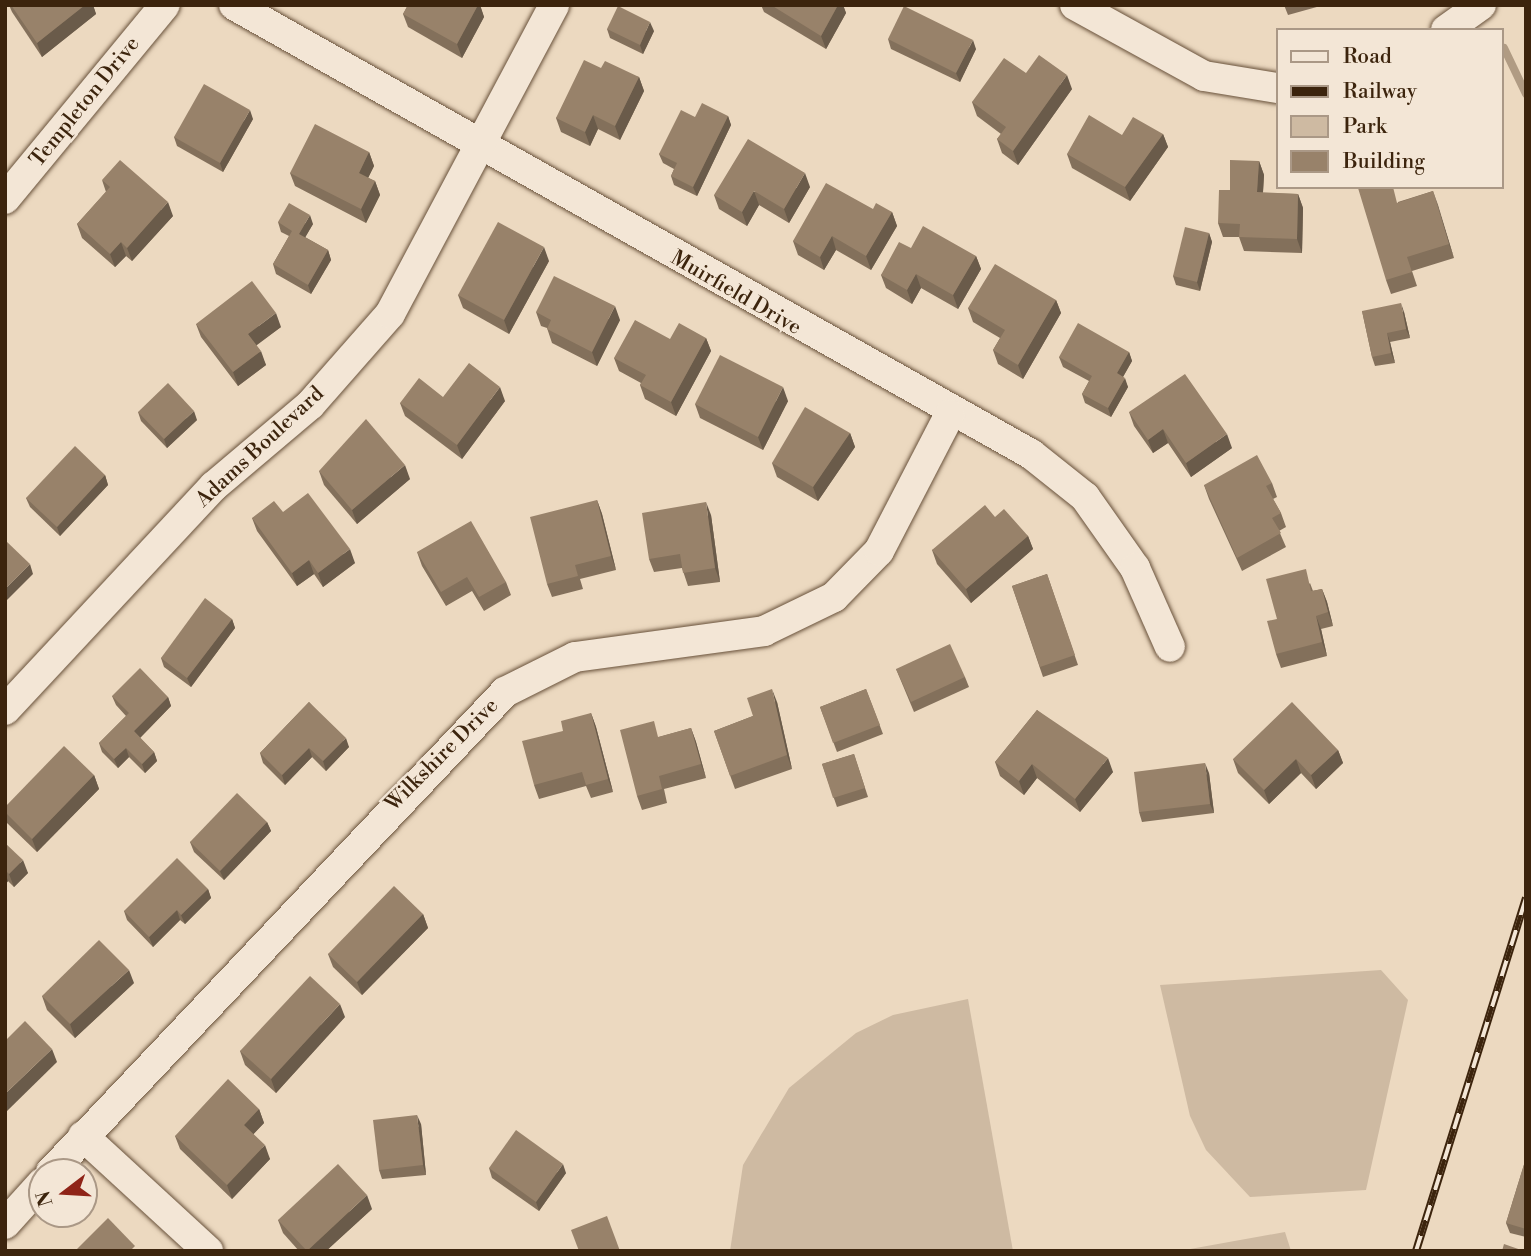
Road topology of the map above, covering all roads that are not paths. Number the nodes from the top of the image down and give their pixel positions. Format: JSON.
{"nodes":[{"id":1,"x":165,"y":5,"type":"edge"},
{"id":2,"x":234,"y":5,"type":"edge"},
{"id":3,"x":554,"y":5,"type":"edge"},
{"id":4,"x":1075,"y":5,"type":"edge"},
{"id":5,"x":1481,"y":5,"type":"edge"},
{"id":6,"x":1449,"y":28,"type":"edge"},
{"id":7,"x":1276,"y":88,"type":"edge"},
{"id":8,"x":480,"y":147,"type":"junction"},
{"id":9,"x":5,"y":199,"type":"edge"},
{"id":10,"x":950,"y":414,"type":"junction"},
{"id":11,"x":1170,"y":647,"type":"dead end"},
{"id":12,"x":5,"y":710,"type":"edge"},
{"id":13,"x":83,"y":1136,"type":"junction"},
{"id":14,"x":63,"y":1158,"type":"edge"},
{"id":15,"x":28,"y":1199,"type":"edge"},
{"id":16,"x":5,"y":1224,"type":"edge"},
{"id":17,"x":208,"y":1251,"type":"edge"}],
"edges":[{"from":1,"to":9,"type":"street","name":"Templeton Drive"},
{"from":2,"to":8,"type":"street","name":"Muirfield Drive"},
{"from":3,"to":8,"type":"street","name":"Adams Boulevard"},
{"from":4,"to":7,"type":"street"},
{"from":5,"to":6,"type":"street"},
{"from":8,"to":10,"type":"street","name":"Muirfield Drive"},
{"from":8,"to":12,"type":"street","name":"Adams Boulevard"},
{"from":10,"to":11,"type":"street","name":"Muirfield Drive"},
{"from":10,"to":13,"type":"street","name":"Wilkshire Drive"},
{"from":13,"to":14,"type":"street","name":"Wilkshire Drive"},
{"from":13,"to":17,"type":"street"},
{"from":15,"to":16,"type":"street"}]}
